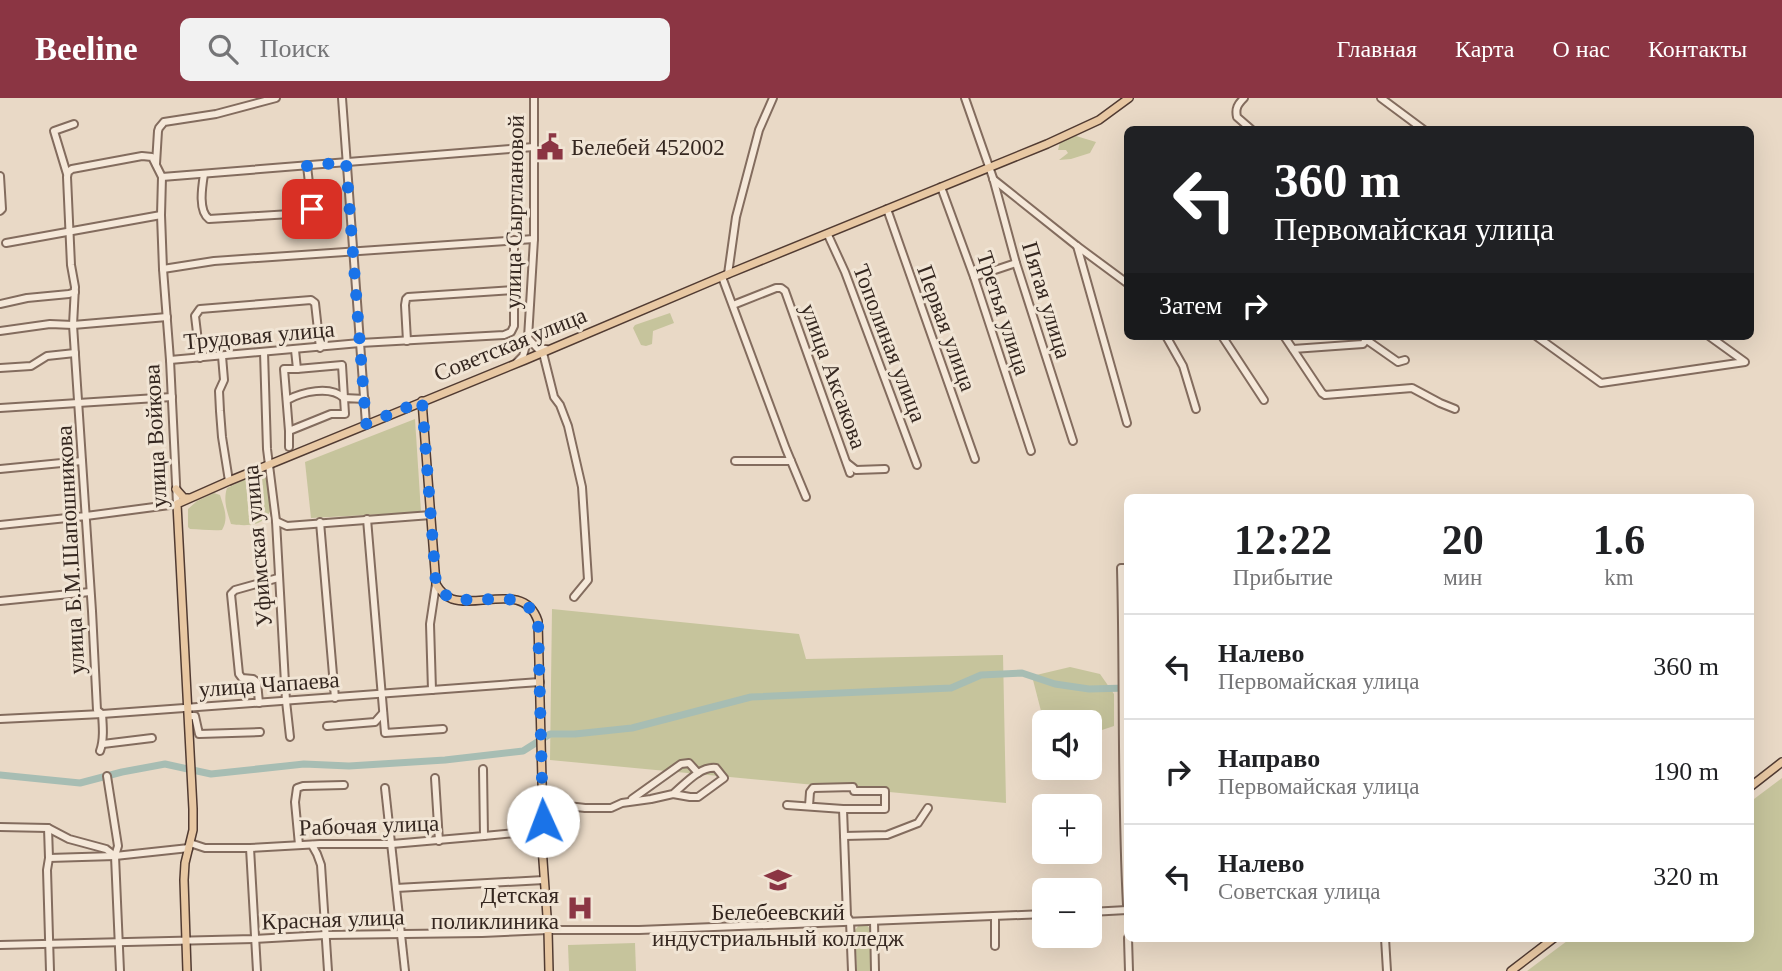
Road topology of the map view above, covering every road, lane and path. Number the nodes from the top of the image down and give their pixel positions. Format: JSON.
{"nodes":[{"id":1,"x":276,"y":98,"type":"edge"},
{"id":2,"x":342,"y":98,"type":"edge"},
{"id":3,"x":534,"y":98,"type":"edge"},
{"id":4,"x":773,"y":98,"type":"edge"},
{"id":5,"x":965,"y":98,"type":"edge"},
{"id":6,"x":1129,"y":98,"type":"edge"},
{"id":7,"x":1244,"y":98,"type":"edge"},
{"id":8,"x":1381,"y":98,"type":"edge"},
{"id":9,"x":74,"y":124,"type":"dead end"},
{"id":10,"x":1247,"y":126,"type":"edge"},
{"id":11,"x":1419,"y":126,"type":"edge"},
{"id":12,"x":534,"y":146,"type":"junction"},
{"id":13,"x":346,"y":162,"type":"junction"},
{"id":14,"x":156,"y":166,"type":"junction"},
{"id":15,"x":307,"y":166,"type":"junction"},
{"id":16,"x":989,"y":168,"type":"junction"},
{"id":17,"x":69,"y":172,"type":"junction"},
{"id":18,"x":204,"y":174,"type":"junction"},
{"id":19,"x":0,"y":176,"type":"edge"},
{"id":20,"x":162,"y":177,"type":"junction"},
{"id":21,"x":993,"y":178,"type":"junction"},
{"id":22,"x":941,"y":187,"type":"junction"},
{"id":23,"x":887,"y":209,"type":"junction"},
{"id":24,"x":0,"y":211,"type":"edge"},
{"id":25,"x":161,"y":215,"type":"junction"},
{"id":26,"x":69,"y":231,"type":"junction"},
{"id":27,"x":828,"y":235,"type":"junction"},
{"id":28,"x":534,"y":239,"type":"junction"},
{"id":29,"x":514,"y":240,"type":"junction"},
{"id":30,"x":6,"y":243,"type":"dead end"},
{"id":31,"x":1077,"y":246,"type":"junction"},
{"id":32,"x":354,"y":252,"type":"junction"},
{"id":33,"x":1016,"y":263,"type":"junction"},
{"id":34,"x":163,"y":269,"type":"junction"},
{"id":35,"x":725,"y":276,"type":"junction"},
{"id":36,"x":974,"y":276,"type":"junction"},
{"id":37,"x":1124,"y":281,"type":"edge"},
{"id":38,"x":514,"y":290,"type":"junction"},
{"id":39,"x":75,"y":292,"type":"junction"},
{"id":40,"x":0,"y":303,"type":"edge"},
{"id":41,"x":733,"y":305,"type":"junction"},
{"id":42,"x":167,"y":317,"type":"junction"},
{"id":43,"x":73,"y":325,"type":"junction"},
{"id":44,"x":514,"y":326,"type":"joint"},
{"id":45,"x":0,"y":331,"type":"edge"},
{"id":46,"x":528,"y":338,"type":"junction"},
{"id":47,"x":1168,"y":340,"type":"edge"},
{"id":48,"x":1225,"y":340,"type":"edge"},
{"id":49,"x":1287,"y":340,"type":"edge"},
{"id":50,"x":1364,"y":340,"type":"edge"},
{"id":51,"x":1367,"y":340,"type":"edge"},
{"id":52,"x":1542,"y":340,"type":"edge"},
{"id":53,"x":1715,"y":340,"type":"edge"},
{"id":54,"x":407,"y":341,"type":"junction"},
{"id":55,"x":360,"y":343,"type":"junction"},
{"id":56,"x":320,"y":348,"type":"junction"},
{"id":57,"x":554,"y":348,"type":"junction"},
{"id":58,"x":1293,"y":349,"type":"junction"},
{"id":59,"x":295,"y":350,"type":"junction"},
{"id":60,"x":75,"y":352,"type":"junction"},
{"id":61,"x":264,"y":352,"type":"junction"},
{"id":62,"x":543,"y":352,"type":"junction"},
{"id":63,"x":222,"y":356,"type":"junction"},
{"id":64,"x":200,"y":358,"type":"junction"},
{"id":65,"x":170,"y":360,"type":"junction"},
{"id":66,"x":1405,"y":360,"type":"dead end"},
{"id":67,"x":514,"y":365,"type":"junction"},
{"id":68,"x":0,"y":368,"type":"edge"},
{"id":69,"x":297,"y":369,"type":"junction"},
{"id":70,"x":172,"y":397,"type":"junction"},
{"id":71,"x":344,"y":398,"type":"junction"},
{"id":72,"x":365,"y":398,"type":"junction"},
{"id":73,"x":286,"y":400,"type":"junction"},
{"id":74,"x":1264,"y":400,"type":"dead end"},
{"id":75,"x":422,"y":401,"type":"junction"},
{"id":76,"x":79,"y":403,"type":"junction"},
{"id":77,"x":0,"y":408,"type":"edge"},
{"id":78,"x":1196,"y":409,"type":"dead end"},
{"id":79,"x":1455,"y":409,"type":"dead end"},
{"id":80,"x":366,"y":424,"type":"junction"},
{"id":81,"x":1127,"y":424,"type":"dead end"},
{"id":82,"x":289,"y":431,"type":"junction"},
{"id":83,"x":1073,"y":441,"type":"dead end"},
{"id":84,"x":289,"y":447,"type":"dead end"},
{"id":85,"x":1031,"y":451,"type":"dead end"},
{"id":86,"x":975,"y":459,"type":"dead end"},
{"id":87,"x":82,"y":461,"type":"junction"},
{"id":88,"x":735,"y":461,"type":"dead end"},
{"id":89,"x":792,"y":461,"type":"junction"},
{"id":90,"x":846,"y":461,"type":"junction"},
{"id":91,"x":268,"y":465,"type":"junction"},
{"id":92,"x":917,"y":465,"type":"dead end"},
{"id":93,"x":0,"y":468,"type":"edge"},
{"id":94,"x":885,"y":469,"type":"dead end"},
{"id":95,"x":850,"y":473,"type":"dead end"},
{"id":96,"x":229,"y":481,"type":"junction"},
{"id":97,"x":176,"y":489,"type":"junction"},
{"id":98,"x":192,"y":497,"type":"junction"},
{"id":99,"x":806,"y":497,"type":"dead end"},
{"id":100,"x":177,"y":504,"type":"junction"},
{"id":101,"x":431,"y":515,"type":"junction"},
{"id":102,"x":86,"y":516,"type":"junction"},
{"id":103,"x":367,"y":519,"type":"junction"},
{"id":104,"x":178,"y":520,"type":"junction"},
{"id":105,"x":275,"y":521,"type":"junction"},
{"id":106,"x":320,"y":522,"type":"junction"},
{"id":107,"x":0,"y":524,"type":"edge"},
{"id":108,"x":278,"y":578,"type":"junction"},
{"id":109,"x":436,"y":584,"type":"junction"},
{"id":110,"x":90,"y":592,"type":"junction"},
{"id":111,"x":574,"y":597,"type":"dead end"},
{"id":112,"x":0,"y":601,"type":"edge"},
{"id":113,"x":1124,"y":653,"type":"edge"},
{"id":114,"x":540,"y":682,"type":"junction"},
{"id":115,"x":432,"y":690,"type":"junction"},
{"id":116,"x":381,"y":695,"type":"junction"},
{"id":117,"x":335,"y":698,"type":"junction"},
{"id":118,"x":286,"y":701,"type":"junction"},
{"id":119,"x":259,"y":703,"type":"junction"},
{"id":120,"x":189,"y":707,"type":"junction"},
{"id":121,"x":383,"y":713,"type":"junction"},
{"id":122,"x":102,"y":714,"type":"junction"},
{"id":123,"x":189,"y":716,"type":"junction"},
{"id":124,"x":0,"y":719,"type":"edge"},
{"id":125,"x":327,"y":726,"type":"dead end"},
{"id":126,"x":443,"y":729,"type":"dead end"},
{"id":127,"x":260,"y":732,"type":"dead end"},
{"id":128,"x":290,"y":737,"type":"dead end"},
{"id":129,"x":152,"y":738,"type":"dead end"},
{"id":130,"x":1782,"y":762,"type":"edge"},
{"id":131,"x":483,"y":769,"type":"dead end"},
{"id":132,"x":698,"y":773,"type":"junction"},
{"id":133,"x":107,"y":776,"type":"dead end"},
{"id":134,"x":435,"y":778,"type":"dead end"},
{"id":135,"x":1754,"y":784,"type":"edge"},
{"id":136,"x":344,"y":785,"type":"dead end"},
{"id":137,"x":385,"y":788,"type":"dead end"},
{"id":138,"x":673,"y":794,"type":"junction"},
{"id":139,"x":627,"y":802,"type":"junction"},
{"id":140,"x":542,"y":803,"type":"junction"},
{"id":141,"x":787,"y":805,"type":"dead end"},
{"id":142,"x":809,"y":806,"type":"junction"},
{"id":143,"x":928,"y":808,"type":"dead end"},
{"id":144,"x":843,"y":809,"type":"junction"},
{"id":145,"x":543,"y":821,"type":"junction"},
{"id":146,"x":575,"y":821,"type":"dead end"},
{"id":147,"x":0,"y":827,"type":"edge"},
{"id":148,"x":48,"y":828,"type":"junction"},
{"id":149,"x":526,"y":832,"type":"dead end"},
{"id":150,"x":484,"y":836,"type":"junction"},
{"id":151,"x":844,"y":836,"type":"junction"},
{"id":152,"x":439,"y":841,"type":"junction"},
{"id":153,"x":392,"y":844,"type":"junction"},
{"id":154,"x":299,"y":845,"type":"junction"},
{"id":155,"x":312,"y":845,"type":"junction"},
{"id":156,"x":189,"y":846,"type":"junction"},
{"id":157,"x":250,"y":848,"type":"junction"},
{"id":158,"x":1124,"y":849,"type":"edge"},
{"id":159,"x":115,"y":856,"type":"junction"},
{"id":160,"x":49,"y":858,"type":"junction"},
{"id":161,"x":544,"y":880,"type":"junction"},
{"id":162,"x":396,"y":888,"type":"junction"},
{"id":163,"x":1124,"y":908,"type":"edge"},
{"id":164,"x":1102,"y":911,"type":"edge"},
{"id":165,"x":1032,"y":915,"type":"edge"},
{"id":166,"x":995,"y":916,"type":"junction"},
{"id":167,"x":850,"y":921,"type":"junction"},
{"id":168,"x":874,"y":921,"type":"junction"},
{"id":169,"x":548,"y":930,"type":"junction"},
{"id":170,"x":401,"y":933,"type":"junction"},
{"id":171,"x":325,"y":935,"type":"junction"},
{"id":172,"x":254,"y":939,"type":"junction"},
{"id":173,"x":186,"y":940,"type":"junction"},
{"id":174,"x":118,"y":942,"type":"junction"},
{"id":175,"x":1128,"y":942,"type":"edge"},
{"id":176,"x":1385,"y":942,"type":"edge"},
{"id":177,"x":1548,"y":942,"type":"edge"},
{"id":178,"x":48,"y":944,"type":"junction"},
{"id":179,"x":0,"y":945,"type":"edge"},
{"id":180,"x":995,"y":946,"type":"dead end"},
{"id":181,"x":50,"y":971,"type":"edge"},
{"id":182,"x":120,"y":971,"type":"edge"},
{"id":183,"x":187,"y":971,"type":"edge"},
{"id":184,"x":257,"y":971,"type":"edge"},
{"id":185,"x":328,"y":971,"type":"edge"},
{"id":186,"x":405,"y":971,"type":"edge"},
{"id":187,"x":549,"y":971,"type":"edge"},
{"id":188,"x":852,"y":971,"type":"edge"},
{"id":189,"x":875,"y":971,"type":"edge"},
{"id":190,"x":1129,"y":971,"type":"edge"},
{"id":191,"x":1387,"y":971,"type":"edge"},
{"id":192,"x":1511,"y":971,"type":"edge"}],
"edges":[{"from":1,"to":14,"type":"street"},
{"from":2,"to":13,"type":"street"},
{"from":3,"to":12,"type":"street","name":"улица Сыртлановой"},
{"from":4,"to":35,"type":"street"},
{"from":5,"to":16,"type":"street","name":"Пятая улица"},
{"from":6,"to":16,"type":"main road","name":"Советская улица"},
{"from":7,"to":10,"type":"street"},
{"from":8,"to":11,"type":"street"},
{"from":9,"to":17,"type":"street","name":"улица Б.М.Шапошникова"},
{"from":12,"to":13,"type":"street"},
{"from":12,"to":28,"type":"street","name":"улица Сыртлановой"},
{"from":13,"to":15,"type":"street"},
{"from":13,"to":32,"type":"street"},
{"from":14,"to":17,"type":"street"},
{"from":14,"to":20,"type":"street"},
{"from":15,"to":18,"type":"street"},
{"from":15,"to":18,"type":"street"},
{"from":16,"to":21,"type":"street","name":"Пятая улица"},
{"from":16,"to":22,"type":"main road","name":"Советская улица"},
{"from":17,"to":26,"type":"street","name":"улица Б.М.Шапошникова"},
{"from":18,"to":20,"type":"street"},
{"from":19,"to":24,"type":"street"},
{"from":20,"to":25,"type":"street","name":"улица Войкова"},
{"from":21,"to":31,"type":"street"},
{"from":21,"to":33,"type":"street","name":"Пятая улица"},
{"from":22,"to":23,"type":"main road","name":"Советская улица"},
{"from":22,"to":36,"type":"street","name":"Третья улица"},
{"from":23,"to":27,"type":"main road","name":"Советская улица"},
{"from":23,"to":86,"type":"street","name":"Первая улица"},
{"from":25,"to":26,"type":"street"},
{"from":25,"to":34,"type":"street","name":"улица Войкова"},
{"from":26,"to":30,"type":"street"},
{"from":26,"to":39,"type":"street","name":"улица Б.М.Шапошникова"},
{"from":27,"to":35,"type":"main road","name":"Советская улица"},
{"from":27,"to":92,"type":"street","name":"Тополиная улица"},
{"from":28,"to":29,"type":"street"},
{"from":28,"to":46,"type":"street","name":"улица Сыртлановой"},
{"from":29,"to":32,"type":"street"},
{"from":29,"to":38,"type":"street","name":"улица Сыртлановой"},
{"from":31,"to":37,"type":"street"},
{"from":31,"to":81,"type":"street"},
{"from":32,"to":34,"type":"street"},
{"from":32,"to":55,"type":"street"},
{"from":33,"to":36,"type":"street"},
{"from":33,"to":83,"type":"street","name":"Пятая улица"},
{"from":34,"to":42,"type":"street","name":"улица Войкова"},
{"from":35,"to":41,"type":"street"},
{"from":35,"to":57,"type":"main road","name":"Советская улица"},
{"from":36,"to":85,"type":"street","name":"Третья улица"},
{"from":38,"to":44,"type":"street","name":"улица Сыртлановой"},
{"from":38,"to":54,"type":"street","name":"улица Сыртлановой"},
{"from":39,"to":40,"type":"street"},
{"from":39,"to":43,"type":"street","name":"улица Б.М.Шапошникова"},
{"from":41,"to":89,"type":"street"},
{"from":41,"to":90,"type":"street","name":"улица Аксакова"},
{"from":42,"to":43,"type":"street"},
{"from":42,"to":65,"type":"street","name":"улица Войкова"},
{"from":43,"to":45,"type":"street"},
{"from":43,"to":60,"type":"street","name":"улица Б.М.Шапошникова"},
{"from":44,"to":54,"type":"street","name":"Трудовая улица"},
{"from":46,"to":57,"type":"street"},
{"from":46,"to":67,"type":"street","name":"улица Сыртлановой"},
{"from":47,"to":78,"type":"street"},
{"from":48,"to":74,"type":"street"},
{"from":49,"to":58,"type":"street"},
{"from":50,"to":58,"type":"street"},
{"from":51,"to":66,"type":"street"},
{"from":52,"to":53,"type":"street"},
{"from":54,"to":55,"type":"street","name":"Трудовая улица"},
{"from":55,"to":56,"type":"street","name":"Трудовая улица"},
{"from":55,"to":72,"type":"street"},
{"from":56,"to":59,"type":"street","name":"Трудовая улица"},
{"from":56,"to":64,"type":"street"},
{"from":57,"to":62,"type":"main road","name":"Советская улица"},
{"from":58,"to":79,"type":"street"},
{"from":59,"to":61,"type":"street","name":"Трудовая улица"},
{"from":59,"to":69,"type":"street"},
{"from":60,"to":68,"type":"street"},
{"from":60,"to":76,"type":"street","name":"улица Б.М.Шапошникова"},
{"from":61,"to":63,"type":"street","name":"Трудовая улица"},
{"from":61,"to":91,"type":"street","name":"Уфимская улица"},
{"from":62,"to":67,"type":"main road","name":"Советская улица"},
{"from":62,"to":111,"type":"street"},
{"from":63,"to":64,"type":"street","name":"Трудовая улица"},
{"from":63,"to":96,"type":"street"},
{"from":64,"to":65,"type":"street","name":"Трудовая улица"},
{"from":65,"to":70,"type":"street","name":"улица Войкова"},
{"from":67,"to":75,"type":"main road","name":"Советская улица"},
{"from":69,"to":71,"type":"street"},
{"from":69,"to":73,"type":"street"},
{"from":70,"to":76,"type":"street"},
{"from":70,"to":97,"type":"street","name":"улица Войкова"},
{"from":71,"to":72,"type":"street"},
{"from":71,"to":73,"type":"street"},
{"from":71,"to":82,"type":"street"},
{"from":72,"to":80,"type":"street"},
{"from":73,"to":82,"type":"street"},
{"from":75,"to":80,"type":"main road","name":"Советская улица"},
{"from":75,"to":101,"type":"main road"},
{"from":76,"to":77,"type":"street"},
{"from":76,"to":87,"type":"street","name":"улица Б.М.Шапошникова"},
{"from":80,"to":91,"type":"main road","name":"Советская улица"},
{"from":82,"to":84,"type":"street"},
{"from":87,"to":93,"type":"street"},
{"from":87,"to":102,"type":"street","name":"улица Б.М.Шапошникова"},
{"from":88,"to":89,"type":"street"},
{"from":89,"to":99,"type":"street"},
{"from":90,"to":94,"type":"street"},
{"from":90,"to":95,"type":"street","name":"улица Аксакова"},
{"from":91,"to":96,"type":"main road","name":"Советская улица"},
{"from":91,"to":105,"type":"street","name":"Уфимская улица"},
{"from":96,"to":98,"type":"main road","name":"Советская улица"},
{"from":97,"to":98,"type":"main road"},
{"from":97,"to":100,"type":"street","name":"улица Войкова"},
{"from":98,"to":100,"type":"main road","name":"Советская улица"},
{"from":98,"to":104,"type":"main road"},
{"from":100,"to":102,"type":"street","name":"Советская улица"},
{"from":100,"to":104,"type":"main road","name":"улица Войкова"},
{"from":101,"to":103,"type":"street"},
{"from":101,"to":109,"type":"main road"},
{"from":102,"to":107,"type":"street","name":"Советская улица"},
{"from":102,"to":110,"type":"street","name":"улица Б.М.Шапошникова"},
{"from":103,"to":106,"type":"street"},
{"from":103,"to":116,"type":"street"},
{"from":104,"to":120,"type":"main road","name":"улица Войкова"},
{"from":105,"to":106,"type":"street"},
{"from":105,"to":108,"type":"street","name":"Уфимская улица"},
{"from":106,"to":117,"type":"street"},
{"from":108,"to":118,"type":"street","name":"Уфимская улица"},
{"from":108,"to":119,"type":"street"},
{"from":109,"to":114,"type":"main road"},
{"from":109,"to":115,"type":"street"},
{"from":110,"to":112,"type":"street"},
{"from":110,"to":122,"type":"street","name":"улица Б.М.Шапошникова"},
{"from":113,"to":158,"type":"street"},
{"from":114,"to":115,"type":"street","name":"улица Чапаева"},
{"from":114,"to":140,"type":"main road"},
{"from":115,"to":116,"type":"street","name":"улица Чапаева"},
{"from":116,"to":117,"type":"street","name":"улица Чапаева"},
{"from":116,"to":121,"type":"street"},
{"from":117,"to":118,"type":"street","name":"улица Чапаева"},
{"from":118,"to":119,"type":"street","name":"улица Чапаева"},
{"from":118,"to":128,"type":"street","name":"Уфимская улица"},
{"from":119,"to":120,"type":"street","name":"улица Чапаева"},
{"from":120,"to":122,"type":"street","name":"улица Чапаева"},
{"from":120,"to":123,"type":"main road","name":"улица Войкова"},
{"from":121,"to":125,"type":"street"},
{"from":121,"to":126,"type":"street"},
{"from":122,"to":124,"type":"street","name":"улица Чапаева"},
{"from":122,"to":129,"type":"street","name":"улица Б.М.Шапошникова"},
{"from":123,"to":127,"type":"street"},
{"from":123,"to":156,"type":"main road","name":"улица Войкова"},
{"from":130,"to":135,"type":"main road"},
{"from":131,"to":150,"type":"street"},
{"from":132,"to":138,"type":"street"},
{"from":132,"to":138,"type":"street"},
{"from":132,"to":139,"type":"street"},
{"from":133,"to":159,"type":"street"},
{"from":134,"to":152,"type":"street"},
{"from":136,"to":154,"type":"street"},
{"from":137,"to":153,"type":"street"},
{"from":138,"to":139,"type":"street"},
{"from":139,"to":140,"type":"street"},
{"from":140,"to":145,"type":"main road"},
{"from":141,"to":142,"type":"street"},
{"from":142,"to":144,"type":"street"},
{"from":142,"to":144,"type":"street"},
{"from":143,"to":151,"type":"street"},
{"from":144,"to":151,"type":"street"},
{"from":145,"to":146,"type":"street"},
{"from":145,"to":161,"type":"main road"},
{"from":147,"to":148,"type":"street","name":"Рабочая улица"},
{"from":148,"to":159,"type":"street","name":"Рабочая улица"},
{"from":148,"to":160,"type":"street"},
{"from":149,"to":150,"type":"street","name":"Рабочая улица"},
{"from":150,"to":152,"type":"street","name":"Рабочая улица"},
{"from":151,"to":167,"type":"street"},
{"from":152,"to":153,"type":"street","name":"Рабочая улица"},
{"from":153,"to":155,"type":"street","name":"Рабочая улица"},
{"from":153,"to":162,"type":"street"},
{"from":154,"to":155,"type":"street","name":"Рабочая улица"},
{"from":154,"to":157,"type":"street","name":"Рабочая улица"},
{"from":155,"to":171,"type":"street"},
{"from":156,"to":157,"type":"street","name":"Рабочая улица"},
{"from":156,"to":159,"type":"street","name":"Рабочая улица"},
{"from":156,"to":173,"type":"main road","name":"улица Войкова"},
{"from":157,"to":172,"type":"street"},
{"from":159,"to":160,"type":"street"},
{"from":159,"to":174,"type":"street"},
{"from":160,"to":178,"type":"street"},
{"from":161,"to":162,"type":"street"},
{"from":161,"to":169,"type":"main road"},
{"from":162,"to":170,"type":"street"},
{"from":163,"to":164,"type":"street"},
{"from":165,"to":166,"type":"street","name":"Красная улица"},
{"from":166,"to":168,"type":"street","name":"Красная улица"},
{"from":166,"to":180,"type":"street"},
{"from":167,"to":168,"type":"street","name":"Красная улица"},
{"from":167,"to":169,"type":"street","name":"Красная улица"},
{"from":167,"to":188,"type":"street"},
{"from":168,"to":189,"type":"street"},
{"from":169,"to":170,"type":"street","name":"Красная улица"},
{"from":169,"to":187,"type":"main road"},
{"from":170,"to":171,"type":"street","name":"Красная улица"},
{"from":170,"to":186,"type":"street"},
{"from":171,"to":172,"type":"street","name":"Красная улица"},
{"from":171,"to":185,"type":"street"},
{"from":172,"to":173,"type":"street","name":"Красная улица"},
{"from":172,"to":184,"type":"street"},
{"from":173,"to":174,"type":"street","name":"Красная улица"},
{"from":173,"to":183,"type":"main road","name":"улица Войкова"},
{"from":174,"to":178,"type":"street","name":"Красная улица"},
{"from":174,"to":182,"type":"street"},
{"from":175,"to":190,"type":"street"},
{"from":176,"to":191,"type":"street"},
{"from":177,"to":192,"type":"main road"},
{"from":178,"to":179,"type":"street","name":"Красная улица"},
{"from":178,"to":181,"type":"street"}]}
